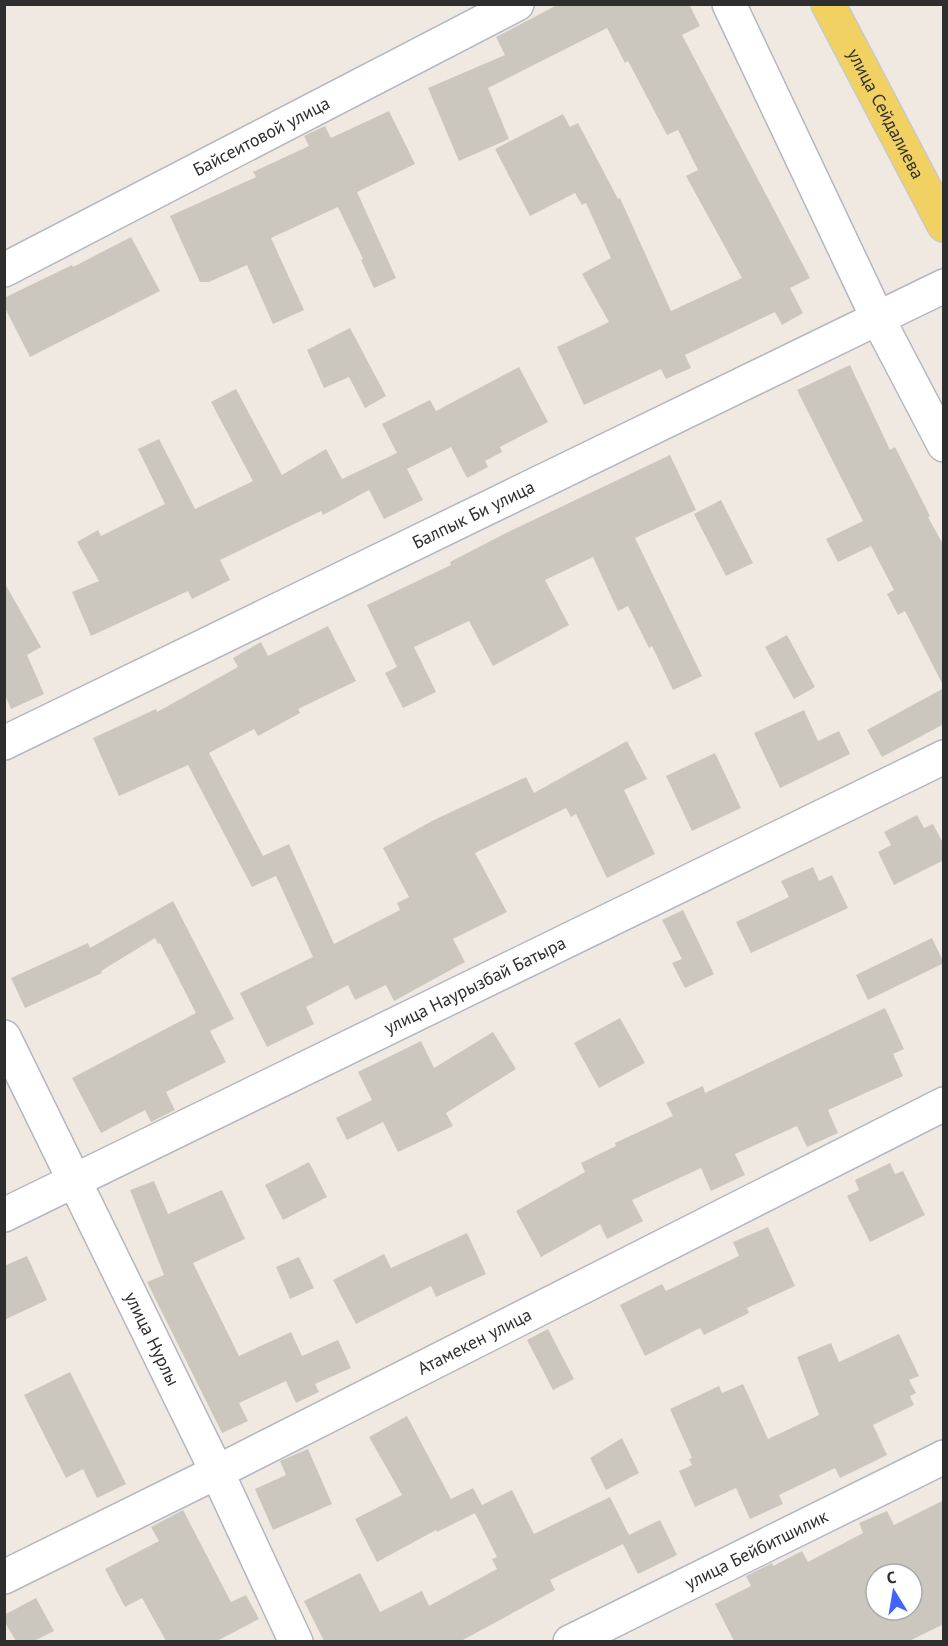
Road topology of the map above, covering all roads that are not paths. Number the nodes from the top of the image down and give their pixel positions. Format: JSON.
{"nodes":[{"id":1,"x":517,"y":4,"type":"edge"},
{"id":2,"x":729,"y":4,"type":"edge"},
{"id":3,"x":828,"y":4,"type":"edge"},
{"id":4,"x":944,"y":225,"type":"edge"},
{"id":5,"x":4,"y":270,"type":"edge"},
{"id":6,"x":944,"y":286,"type":"edge"},
{"id":7,"x":878,"y":319,"type":"junction"},
{"id":8,"x":944,"y":446,"type":"edge"},
{"id":9,"x":4,"y":743,"type":"edge"},
{"id":10,"x":944,"y":757,"type":"edge"},
{"id":11,"x":4,"y":1037,"type":"edge"},
{"id":12,"x":944,"y":1104,"type":"edge"},
{"id":13,"x":75,"y":1179,"type":"junction"},
{"id":14,"x":4,"y":1215,"type":"edge"},
{"id":15,"x":944,"y":1457,"type":"edge"},
{"id":16,"x":217,"y":1472,"type":"junction"},
{"id":17,"x":4,"y":1577,"type":"edge"},
{"id":18,"x":296,"y":1641,"type":"edge"},
{"id":19,"x":570,"y":1641,"type":"edge"}],
"edges":[{"from":1,"to":5,"type":"street","name":"Байсеитовой улица"},
{"from":2,"to":7,"type":"street"},
{"from":3,"to":4,"type":"main road","name":"улица Сейдалиева"},
{"from":6,"to":7,"type":"street","name":"Балпык Би улица"},
{"from":7,"to":8,"type":"street"},
{"from":7,"to":9,"type":"street","name":"Балпык Би улица"},
{"from":10,"to":13,"type":"street","name":"улица Наурызбай Батыра"},
{"from":11,"to":13,"type":"street","name":"улица Нурлы"},
{"from":12,"to":16,"type":"street","name":"Атамекен улица"},
{"from":13,"to":14,"type":"street","name":"улица Наурызбай Батыра"},
{"from":13,"to":16,"type":"street","name":"улица Нурлы"},
{"from":15,"to":19,"type":"street","name":"улица Бейбитшилик"},
{"from":16,"to":17,"type":"street","name":"Атамекен улица"},
{"from":16,"to":18,"type":"street","name":"улица Нурлы"}]}
